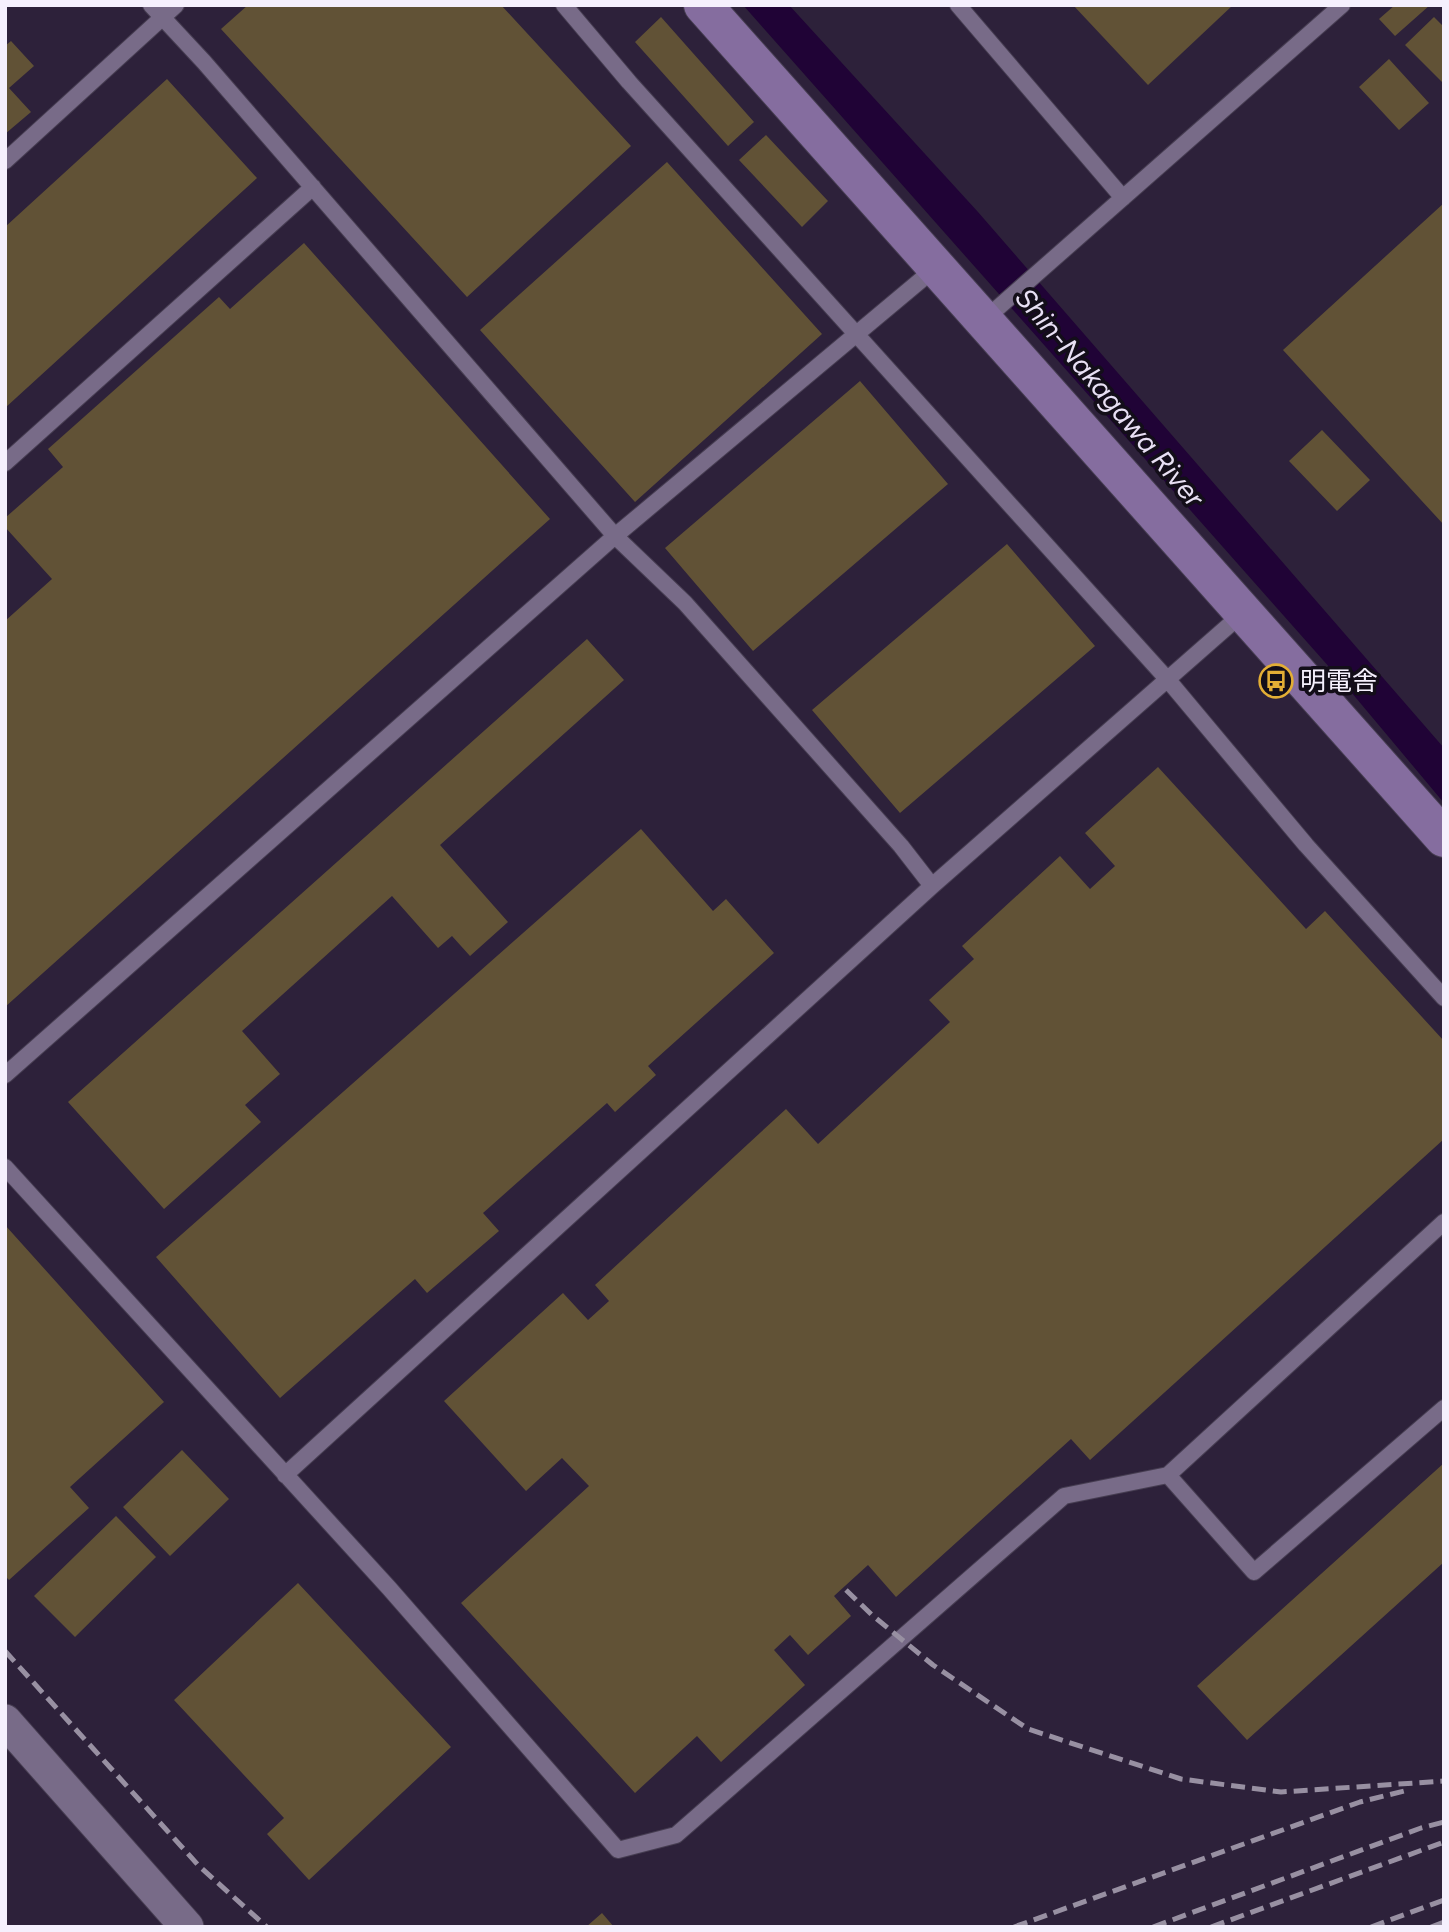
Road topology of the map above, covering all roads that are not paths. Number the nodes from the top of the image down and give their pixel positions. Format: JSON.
{"nodes":[{"id":1,"x":176,"y":5,"type":"edge"},
{"id":2,"x":564,"y":5,"type":"edge"},
{"id":3,"x":703,"y":5,"type":"edge"},
{"id":4,"x":958,"y":5,"type":"edge"},
{"id":5,"x":1342,"y":5,"type":"edge"},
{"id":6,"x":156,"y":12,"type":"edge"},
{"id":7,"x":5,"y":161,"type":"edge"},
{"id":8,"x":313,"y":187,"type":"junction"},
{"id":9,"x":1123,"y":198,"type":"junction"},
{"id":10,"x":935,"y":265,"type":"junction"},
{"id":11,"x":984,"y":320,"type":"junction"},
{"id":12,"x":856,"y":334,"type":"junction"},
{"id":13,"x":5,"y":463,"type":"edge"},
{"id":14,"x":615,"y":536,"type":"junction"},
{"id":15,"x":1244,"y":613,"type":"junction"},
{"id":16,"x":1168,"y":680,"type":"junction"},
{"id":17,"x":1444,"y":838,"type":"edge"},
{"id":18,"x":932,"y":886,"type":"junction"},
{"id":19,"x":1444,"y":998,"type":"edge"},
{"id":20,"x":5,"y":1075,"type":"edge"},
{"id":21,"x":5,"y":1167,"type":"edge"},
{"id":22,"x":1444,"y":1223,"type":"edge"},
{"id":23,"x":1444,"y":1408,"type":"edge"},
{"id":24,"x":285,"y":1475,"type":"junction"},
{"id":25,"x":1168,"y":1475,"type":"junction"},
{"id":26,"x":5,"y":1721,"type":"edge"},
{"id":27,"x":178,"y":1925,"type":"edge"}],
"edges":[{"from":1,"to":6,"type":"lane"},
{"from":2,"to":12,"type":"lane"},
{"from":3,"to":10,"type":"street"},
{"from":4,"to":9,"type":"lane"},
{"from":5,"to":9,"type":"lane"},
{"from":6,"to":7,"type":"lane"},
{"from":6,"to":8,"type":"lane"},
{"from":8,"to":13,"type":"lane"},
{"from":8,"to":14,"type":"lane"},
{"from":9,"to":11,"type":"lane"},
{"from":10,"to":11,"type":"street"},
{"from":10,"to":12,"type":"lane"},
{"from":11,"to":15,"type":"street"},
{"from":12,"to":14,"type":"lane"},
{"from":12,"to":16,"type":"lane"},
{"from":14,"to":18,"type":"lane"},
{"from":14,"to":20,"type":"lane"},
{"from":15,"to":16,"type":"lane"},
{"from":15,"to":17,"type":"street"},
{"from":16,"to":18,"type":"lane"},
{"from":16,"to":19,"type":"lane"},
{"from":18,"to":24,"type":"lane"},
{"from":21,"to":24,"type":"lane"},
{"from":22,"to":25,"type":"lane"},
{"from":23,"to":25,"type":"lane"},
{"from":24,"to":25,"type":"lane"},
{"from":26,"to":27,"type":"street"}]}
